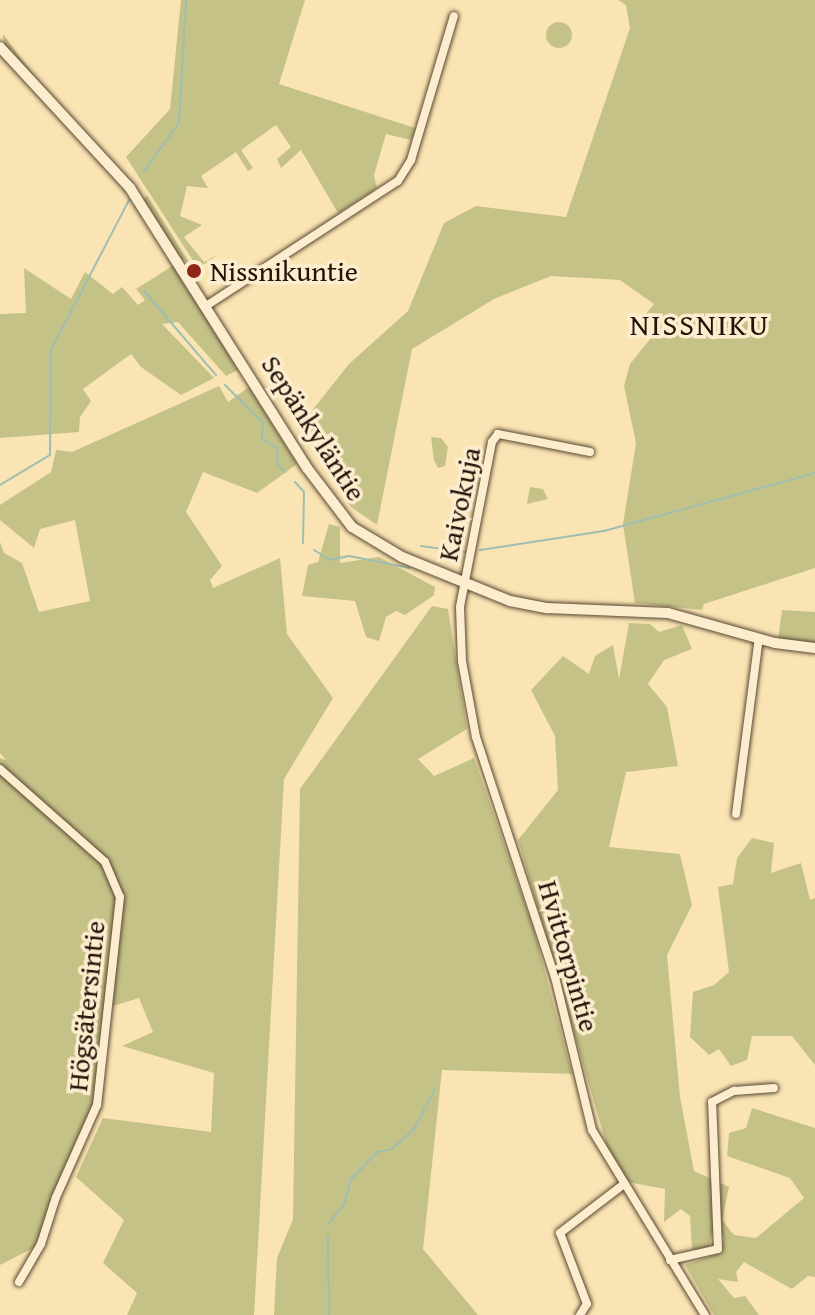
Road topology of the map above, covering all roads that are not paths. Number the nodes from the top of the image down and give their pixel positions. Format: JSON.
{"nodes":[{"id":1,"x":454,"y":16,"type":"dead end"},
{"id":2,"x":0,"y":47,"type":"edge"},
{"id":3,"x":206,"y":306,"type":"junction"},
{"id":4,"x":590,"y":452,"type":"dead end"},
{"id":5,"x":464,"y":584,"type":"junction"},
{"id":6,"x":759,"y":638,"type":"junction"},
{"id":7,"x":815,"y":648,"type":"edge"},
{"id":8,"x":0,"y":769,"type":"edge"},
{"id":9,"x":736,"y":814,"type":"dead end"},
{"id":10,"x":774,"y":1088,"type":"dead end"},
{"id":11,"x":624,"y":1184,"type":"junction"},
{"id":12,"x":670,"y":1260,"type":"junction"},
{"id":13,"x":19,"y":1282,"type":"dead end"},
{"id":14,"x":580,"y":1315,"type":"edge"},
{"id":15,"x":705,"y":1315,"type":"edge"}],
"edges":[{"from":1,"to":3,"type":"street"},
{"from":2,"to":3,"type":"street","name":"Sepänkyläntie"},
{"from":3,"to":5,"type":"street","name":"Sepänkyläntie"},
{"from":4,"to":5,"type":"street","name":"Kaivokuja"},
{"from":5,"to":6,"type":"street","name":"Sepänkyläntie"},
{"from":5,"to":11,"type":"street","name":"Hvittorpintie"},
{"from":6,"to":7,"type":"street","name":"Sepänkyläntie"},
{"from":6,"to":9,"type":"street"},
{"from":8,"to":13,"type":"street","name":"Högsätersintie"},
{"from":10,"to":12,"type":"street"},
{"from":11,"to":12,"type":"street","name":"Hvittorpintie"},
{"from":11,"to":14,"type":"street"},
{"from":12,"to":15,"type":"street","name":"Hvittorpintie"}]}
